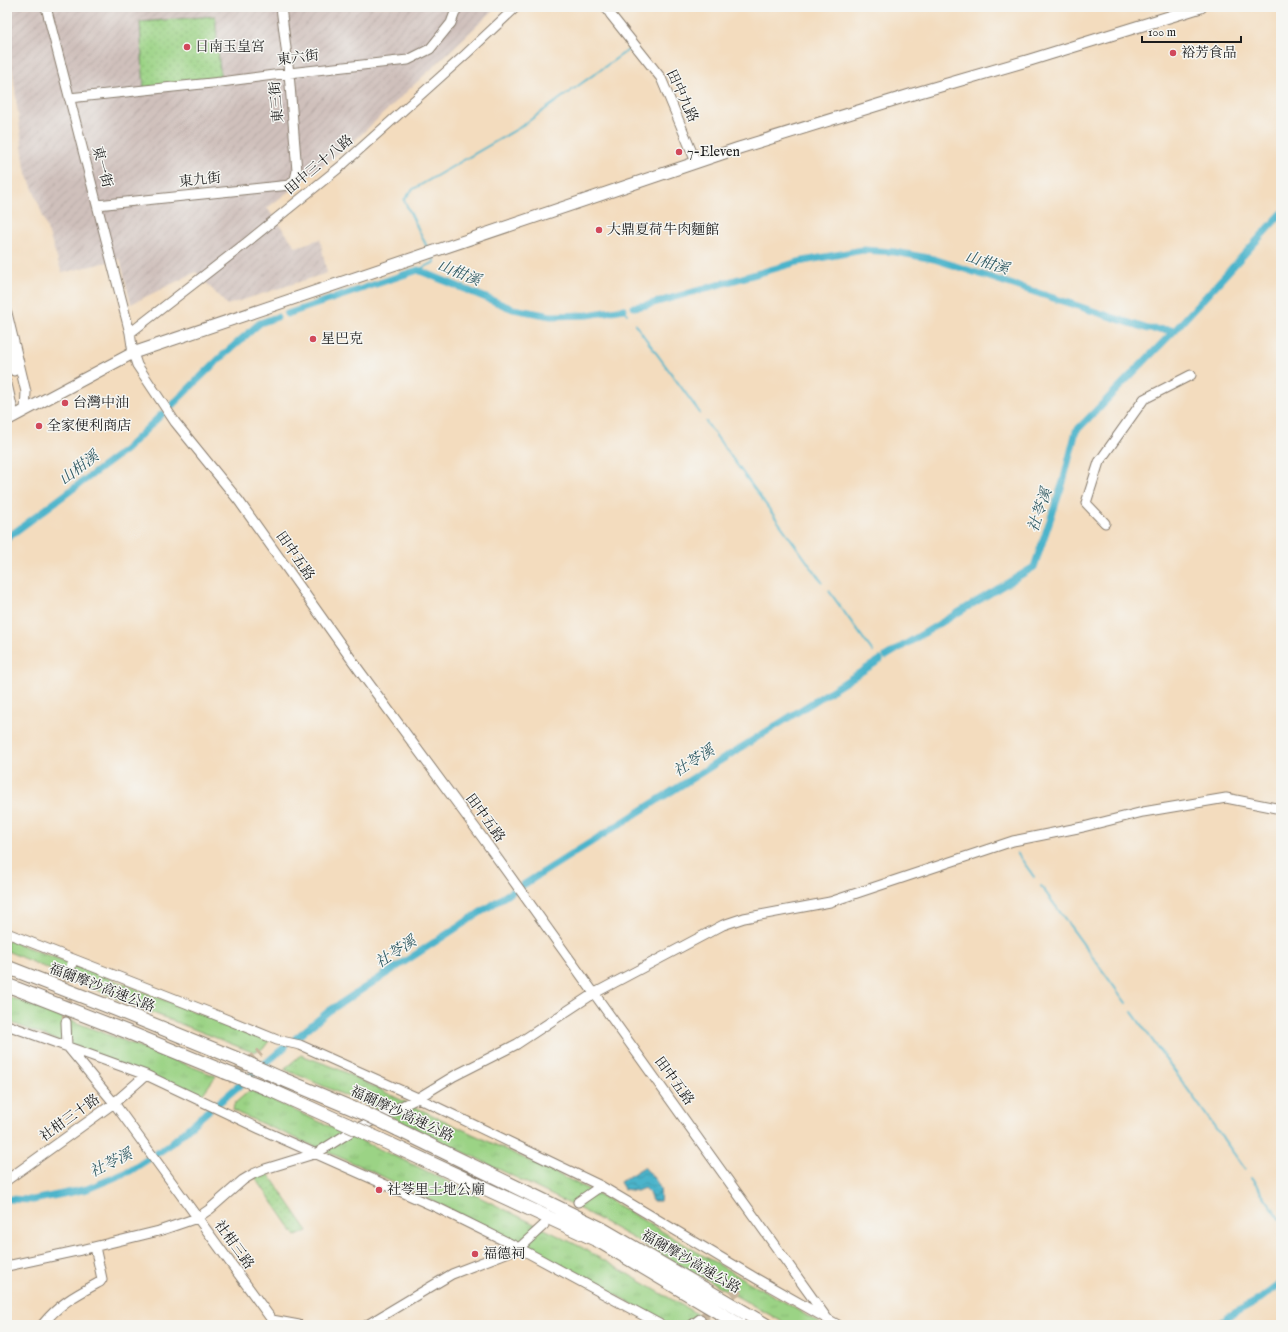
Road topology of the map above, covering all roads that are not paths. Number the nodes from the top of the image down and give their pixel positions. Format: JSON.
{"nodes":[{"id":1,"x":46,"y":7,"type":"edge"},
{"id":2,"x":281,"y":7,"type":"edge"},
{"id":3,"x":457,"y":7,"type":"edge"},
{"id":4,"x":516,"y":7,"type":"edge"},
{"id":5,"x":606,"y":7,"type":"edge"},
{"id":6,"x":1201,"y":7,"type":"edge"},
{"id":7,"x":288,"y":73,"type":"junction"},
{"id":8,"x":69,"y":98,"type":"junction"},
{"id":9,"x":696,"y":162,"type":"junction"},
{"id":10,"x":297,"y":171,"type":"joint"},
{"id":11,"x":97,"y":205,"type":"junction"},
{"id":12,"x":7,"y":314,"type":"edge"},
{"id":13,"x":130,"y":333,"type":"junction"},
{"id":14,"x":7,"y":342,"type":"edge"},
{"id":15,"x":133,"y":353,"type":"junction"},
{"id":16,"x":1191,"y":375,"type":"dead end"},
{"id":17,"x":7,"y":384,"type":"edge"},
{"id":18,"x":7,"y":404,"type":"edge"},
{"id":19,"x":25,"y":411,"type":"junction"},
{"id":20,"x":11,"y":418,"type":"edge"},
{"id":21,"x":1105,"y":523,"type":"dead end"},
{"id":22,"x":1281,"y":809,"type":"edge"},
{"id":23,"x":7,"y":933,"type":"edge"},
{"id":24,"x":73,"y":959,"type":"junction"},
{"id":25,"x":7,"y":964,"type":"edge"},
{"id":26,"x":7,"y":967,"type":"edge"},
{"id":27,"x":69,"y":975,"type":"tunnel mouth"},
{"id":28,"x":7,"y":985,"type":"edge"},
{"id":29,"x":56,"y":987,"type":"junction"},
{"id":30,"x":7,"y":991,"type":"edge"},
{"id":31,"x":593,"y":994,"type":"junction"},
{"id":32,"x":66,"y":1022,"type":"tunnel mouth"},
{"id":33,"x":102,"y":1022,"type":"junction"},
{"id":34,"x":7,"y":1025,"type":"edge"},
{"id":35,"x":67,"y":1046,"type":"junction"},
{"id":36,"x":146,"y":1075,"type":"junction"},
{"id":37,"x":418,"y":1098,"type":"junction"},
{"id":38,"x":114,"y":1103,"type":"junction"},
{"id":39,"x":317,"y":1153,"type":"junction"},
{"id":40,"x":7,"y":1180,"type":"edge"},
{"id":41,"x":601,"y":1186,"type":"junction"},
{"id":42,"x":578,"y":1202,"type":"dead end"},
{"id":43,"x":196,"y":1218,"type":"junction"},
{"id":44,"x":544,"y":1225,"type":"dead end"},
{"id":45,"x":95,"y":1247,"type":"junction"},
{"id":46,"x":519,"y":1248,"type":"junction"},
{"id":47,"x":7,"y":1266,"type":"edge"},
{"id":48,"x":826,"y":1317,"type":"junction"},
{"id":49,"x":700,"y":1319,"type":"tunnel mouth"},
{"id":50,"x":268,"y":1323,"type":"edge"},
{"id":51,"x":42,"y":1325,"type":"edge"},
{"id":52,"x":299,"y":1325,"type":"edge"},
{"id":53,"x":367,"y":1325,"type":"edge"},
{"id":54,"x":660,"y":1325,"type":"edge"},
{"id":55,"x":692,"y":1325,"type":"edge"},
{"id":56,"x":740,"y":1325,"type":"edge"},
{"id":57,"x":766,"y":1325,"type":"edge"},
{"id":58,"x":838,"y":1325,"type":"edge"}],
"edges":[{"from":1,"to":8,"type":"street","name":"東一街"},
{"from":2,"to":7,"type":"street","name":"東三街"},
{"from":3,"to":7,"type":"street","name":"東六街"},
{"from":4,"to":13,"type":"street","name":"田中三十八路"},
{"from":5,"to":9,"type":"street","name":"田中九路"},
{"from":6,"to":9,"type":"main road"},
{"from":7,"to":8,"type":"street","name":"東六街"},
{"from":7,"to":10,"type":"street","name":"東三街"},
{"from":8,"to":11,"type":"street","name":"東一街"},
{"from":9,"to":15,"type":"main road"},
{"from":10,"to":11,"type":"street","name":"東九街"},
{"from":11,"to":13,"type":"street","name":"東一街"},
{"from":12,"to":19,"type":"street"},
{"from":13,"to":15,"type":"street","name":"田中五路"},
{"from":14,"to":19,"type":"street"},
{"from":15,"to":19,"type":"main road"},
{"from":15,"to":31,"type":"street","name":"田中五路"},
{"from":16,"to":21,"type":"street"},
{"from":17,"to":20,"type":"street"},
{"from":18,"to":20,"type":"street"},
{"from":19,"to":20,"type":"main road"},
{"from":22,"to":31,"type":"street"},
{"from":23,"to":24,"type":"street"},
{"from":24,"to":27,"type":"street"},
{"from":24,"to":37,"type":"street"},
{"from":25,"to":29,"type":"highway"},
{"from":26,"to":29,"type":"highway","name":"福爾摩沙高速公路"},
{"from":28,"to":33,"type":"highway","name":"福爾摩沙高速公路"},
{"from":29,"to":57,"type":"highway","name":"福爾摩沙高速公路","bridge":true},
{"from":30,"to":33,"type":"highway"},
{"from":31,"to":37,"type":"street"},
{"from":31,"to":48,"type":"street","name":"田中五路"},
{"from":32,"to":35,"type":"street"},
{"from":33,"to":56,"type":"highway","name":"福爾摩沙高速公路","bridge":true},
{"from":34,"to":35,"type":"street"},
{"from":35,"to":36,"type":"street"},
{"from":35,"to":38,"type":"street"},
{"from":36,"to":38,"type":"street","name":"社柑三十路"},
{"from":36,"to":39,"type":"street"},
{"from":37,"to":39,"type":"street"},
{"from":37,"to":41,"type":"street"},
{"from":38,"to":40,"type":"street","name":"社柑三十路"},
{"from":38,"to":43,"type":"street","name":"社柑三路"},
{"from":39,"to":43,"type":"street"},
{"from":39,"to":46,"type":"street"},
{"from":41,"to":42,"type":"street"},
{"from":41,"to":48,"type":"street"},
{"from":43,"to":45,"type":"street"},
{"from":43,"to":50,"type":"street","name":"社柑三路"},
{"from":44,"to":46,"type":"street"},
{"from":45,"to":47,"type":"street"},
{"from":45,"to":51,"type":"street"},
{"from":46,"to":53,"type":"street"},
{"from":46,"to":54,"type":"street"},
{"from":48,"to":58,"type":"street"},
{"from":49,"to":55,"type":"street"},
{"from":50,"to":52,"type":"street","name":"社柑三路"}]}
